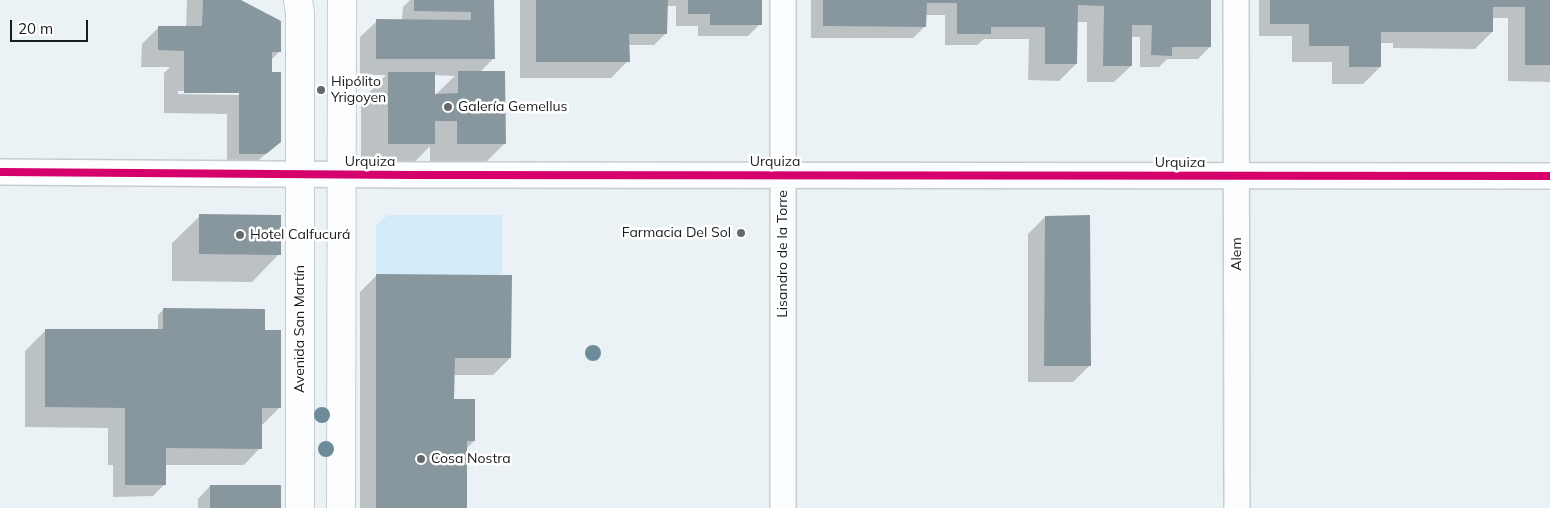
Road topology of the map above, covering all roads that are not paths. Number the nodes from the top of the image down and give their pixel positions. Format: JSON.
{"nodes":[{"id":1,"x":298,"y":0,"type":"edge"},
{"id":2,"x":342,"y":0,"type":"edge"},
{"id":3,"x":783,"y":0,"type":"edge"},
{"id":4,"x":1236,"y":0,"type":"edge"},
{"id":5,"x":0,"y":172,"type":"edge"},
{"id":6,"x":300,"y":174,"type":"junction"},
{"id":7,"x":341,"y":174,"type":"junction"},
{"id":8,"x":783,"y":175,"type":"junction"},
{"id":9,"x":1236,"y":175,"type":"junction"},
{"id":10,"x":1550,"y":176,"type":"edge"},
{"id":11,"x":300,"y":508,"type":"edge"},
{"id":12,"x":341,"y":508,"type":"edge"},
{"id":13,"x":783,"y":508,"type":"edge"},
{"id":14,"x":1237,"y":508,"type":"edge"}],
"edges":[{"from":1,"to":6,"type":"main road","name":"Avenida San Martín"},
{"from":2,"to":7,"type":"main road"},
{"from":3,"to":8,"type":"street","name":"Lisandro de la Torre"},
{"from":4,"to":9,"type":"street","name":"Alem"},
{"from":5,"to":6,"type":"street","name":"Urquiza"},
{"from":6,"to":7,"type":"street","name":"Urquiza"},
{"from":6,"to":11,"type":"main road","name":"Avenida San Martín"},
{"from":7,"to":8,"type":"street","name":"Urquiza"},
{"from":7,"to":12,"type":"main road"},
{"from":8,"to":9,"type":"street","name":"Urquiza"},
{"from":8,"to":13,"type":"street","name":"Lisandro de la Torre"},
{"from":9,"to":10,"type":"street","name":"Urquiza"},
{"from":9,"to":14,"type":"street","name":"Alem"}]}
